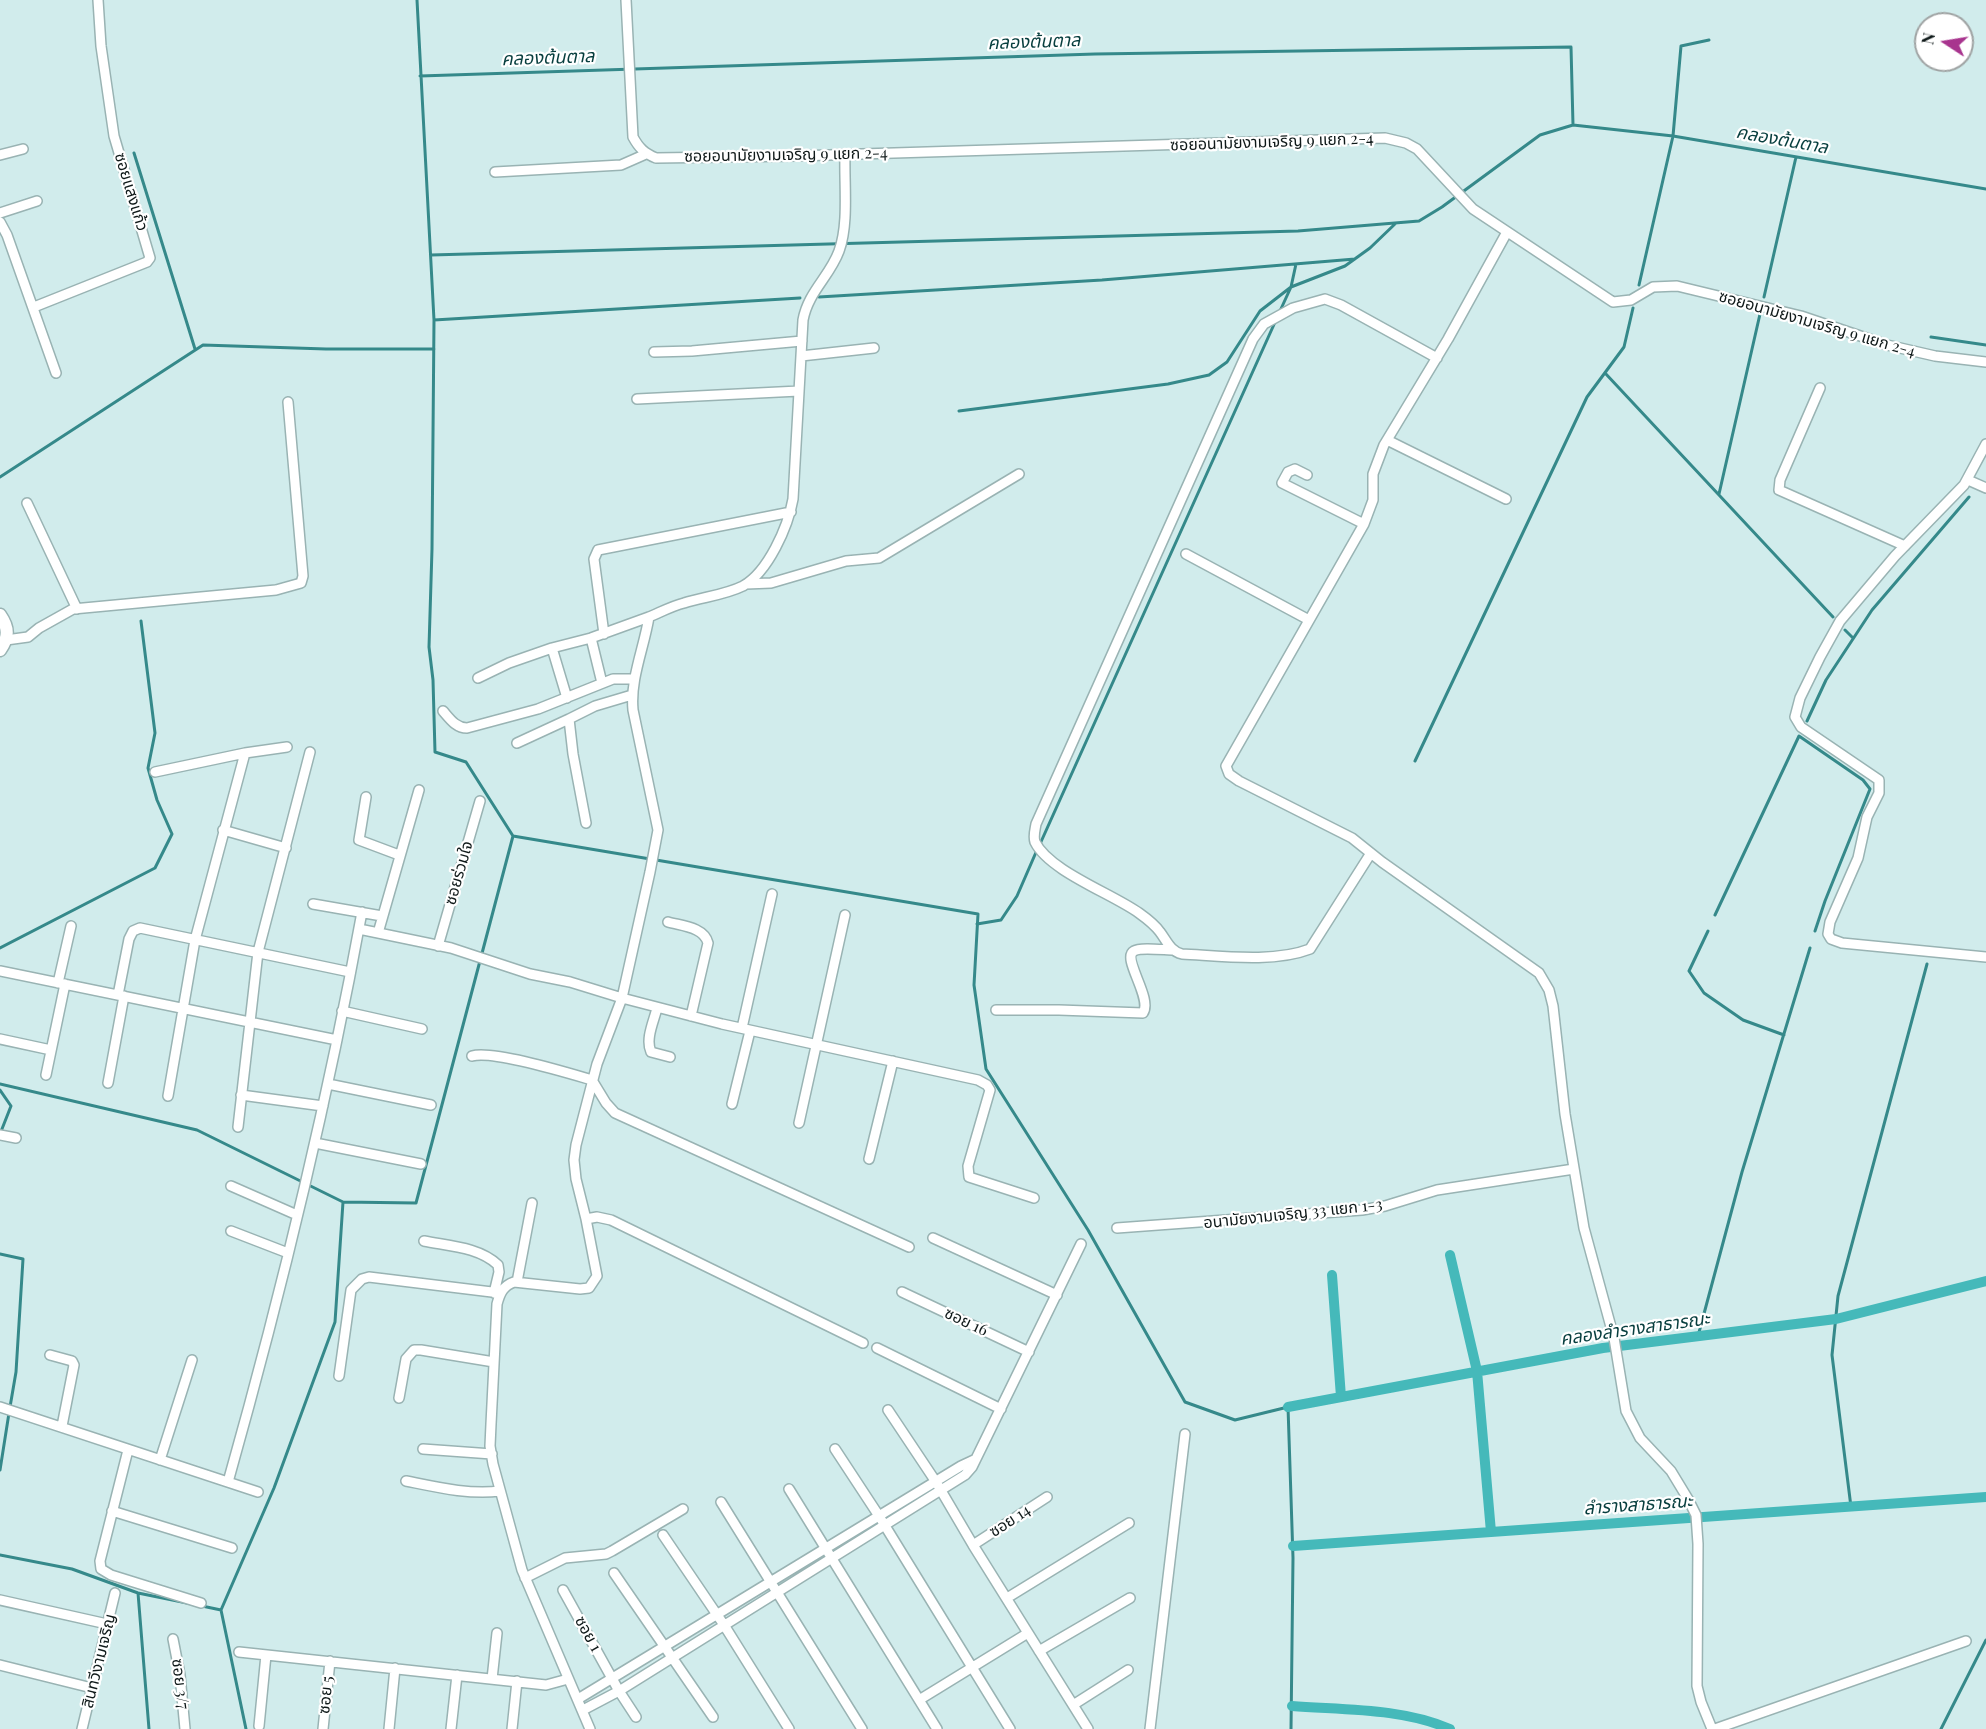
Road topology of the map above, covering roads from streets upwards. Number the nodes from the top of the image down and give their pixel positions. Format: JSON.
{"nodes":[{"id":1,"x":98,"y":0,"type":"edge"},
{"id":2,"x":626,"y":0,"type":"edge"},
{"id":3,"x":23,"y":149,"type":"dead end"},
{"id":4,"x":0,"y":154,"type":"edge"},
{"id":5,"x":646,"y":154,"type":"junction"},
{"id":6,"x":845,"y":155,"type":"junction"},
{"id":7,"x":495,"y":172,"type":"dead end"},
{"id":8,"x":37,"y":201,"type":"dead end"},
{"id":9,"x":0,"y":213,"type":"edge"},
{"id":10,"x":0,"y":222,"type":"edge"},
{"id":11,"x":1507,"y":232,"type":"junction"},
{"id":12,"x":34,"y":307,"type":"junction"},
{"id":13,"x":802,"y":341,"type":"junction"},
{"id":14,"x":874,"y":348,"type":"dead end"},
{"id":15,"x":654,"y":352,"type":"dead end"},
{"id":16,"x":801,"y":356,"type":"junction"},
{"id":17,"x":1437,"y":358,"type":"junction"},
{"id":18,"x":1986,"y":362,"type":"edge"},
{"id":19,"x":56,"y":373,"type":"dead end"},
{"id":20,"x":1820,"y":388,"type":"dead end"},
{"id":21,"x":799,"y":391,"type":"junction"},
{"id":22,"x":637,"y":399,"type":"dead end"},
{"id":23,"x":288,"y":402,"type":"dead end"},
{"id":24,"x":1388,"y":440,"type":"junction"},
{"id":25,"x":1986,"y":444,"type":"edge"},
{"id":26,"x":1019,"y":474,"type":"dead end"},
{"id":27,"x":1306,"y":475,"type":"dead end"},
{"id":28,"x":1968,"y":480,"type":"junction"},
{"id":29,"x":1986,"y":488,"type":"edge"},
{"id":30,"x":1506,"y":499,"type":"dead end"},
{"id":31,"x":27,"y":503,"type":"dead end"},
{"id":32,"x":791,"y":512,"type":"junction"},
{"id":33,"x":1364,"y":524,"type":"junction"},
{"id":34,"x":1905,"y":546,"type":"junction"},
{"id":35,"x":1186,"y":554,"type":"dead end"},
{"id":36,"x":746,"y":585,"type":"junction"},
{"id":37,"x":77,"y":609,"type":"junction"},
{"id":38,"x":0,"y":615,"type":"edge"},
{"id":39,"x":649,"y":617,"type":"junction"},
{"id":40,"x":1309,"y":620,"type":"junction"},
{"id":41,"x":604,"y":634,"type":"junction"},
{"id":42,"x":591,"y":638,"type":"junction"},
{"id":43,"x":3,"y":645,"type":"edge"},
{"id":44,"x":552,"y":648,"type":"junction"},
{"id":45,"x":478,"y":678,"type":"dead end"},
{"id":46,"x":634,"y":679,"type":"junction"},
{"id":47,"x":602,"y":683,"type":"junction"},
{"id":48,"x":632,"y":695,"type":"junction"},
{"id":49,"x":567,"y":698,"type":"junction"},
{"id":50,"x":443,"y":711,"type":"dead end"},
{"id":51,"x":569,"y":719,"type":"junction"},
{"id":52,"x":517,"y":743,"type":"dead end"},
{"id":53,"x":287,"y":747,"type":"dead end"},
{"id":54,"x":310,"y":752,"type":"dead end"},
{"id":55,"x":245,"y":753,"type":"junction"},
{"id":56,"x":155,"y":772,"type":"dead end"},
{"id":57,"x":419,"y":790,"type":"dead end"},
{"id":58,"x":366,"y":797,"type":"dead end"},
{"id":59,"x":480,"y":801,"type":"dead end"},
{"id":60,"x":586,"y":822,"type":"dead end"},
{"id":61,"x":224,"y":830,"type":"junction"},
{"id":62,"x":286,"y":848,"type":"junction"},
{"id":63,"x":1371,"y":853,"type":"junction"},
{"id":64,"x":399,"y":855,"type":"junction"},
{"id":65,"x":771,"y":894,"type":"dead end"},
{"id":66,"x":313,"y":904,"type":"dead end"},
{"id":67,"x":362,"y":912,"type":"junction"},
{"id":68,"x":845,"y":915,"type":"dead end"},
{"id":69,"x":382,"y":916,"type":"junction"},
{"id":70,"x":668,"y":922,"type":"dead end"},
{"id":71,"x":70,"y":926,"type":"dead end"},
{"id":72,"x":358,"y":929,"type":"junction"},
{"id":73,"x":378,"y":933,"type":"junction"},
{"id":74,"x":195,"y":940,"type":"junction"},
{"id":75,"x":438,"y":946,"type":"junction"},
{"id":76,"x":1173,"y":950,"type":"junction"},
{"id":77,"x":258,"y":952,"type":"junction"},
{"id":78,"x":1986,"y":957,"type":"edge"},
{"id":79,"x":0,"y":971,"type":"edge"},
{"id":80,"x":350,"y":972,"type":"junction"},
{"id":81,"x":62,"y":984,"type":"junction"},
{"id":82,"x":121,"y":996,"type":"junction"},
{"id":83,"x":622,"y":998,"type":"junction"},
{"id":84,"x":657,"y":1008,"type":"junction"},
{"id":85,"x":183,"y":1009,"type":"junction"},
{"id":86,"x":996,"y":1010,"type":"dead end"},
{"id":87,"x":342,"y":1011,"type":"junction"},
{"id":88,"x":691,"y":1016,"type":"junction"},
{"id":89,"x":249,"y":1022,"type":"junction"},
{"id":90,"x":422,"y":1029,"type":"dead end"},
{"id":91,"x":746,"y":1030,"type":"junction"},
{"id":92,"x":0,"y":1039,"type":"edge"},
{"id":93,"x":337,"y":1040,"type":"junction"},
{"id":94,"x":816,"y":1044,"type":"junction"},
{"id":95,"x":51,"y":1050,"type":"junction"},
{"id":96,"x":472,"y":1056,"type":"dead end"},
{"id":97,"x":670,"y":1057,"type":"dead end"},
{"id":98,"x":893,"y":1061,"type":"junction"},
{"id":99,"x":46,"y":1075,"type":"dead end"},
{"id":100,"x":592,"y":1080,"type":"junction"},
{"id":101,"x":108,"y":1083,"type":"dead end"},
{"id":102,"x":328,"y":1084,"type":"junction"},
{"id":103,"x":241,"y":1095,"type":"junction"},
{"id":104,"x":168,"y":1096,"type":"dead end"},
{"id":105,"x":732,"y":1104,"type":"dead end"},
{"id":106,"x":431,"y":1105,"type":"dead end"},
{"id":107,"x":323,"y":1106,"type":"junction"},
{"id":108,"x":799,"y":1123,"type":"dead end"},
{"id":109,"x":238,"y":1127,"type":"dead end"},
{"id":110,"x":0,"y":1135,"type":"edge"},
{"id":111,"x":16,"y":1138,"type":"dead end"},
{"id":112,"x":315,"y":1143,"type":"junction"},
{"id":113,"x":869,"y":1160,"type":"dead end"},
{"id":114,"x":421,"y":1164,"type":"dead end"},
{"id":115,"x":1574,"y":1169,"type":"junction"},
{"id":116,"x":231,"y":1186,"type":"dead end"},
{"id":117,"x":1034,"y":1198,"type":"dead end"},
{"id":118,"x":532,"y":1203,"type":"dead end"},
{"id":119,"x":297,"y":1215,"type":"junction"},
{"id":120,"x":586,"y":1219,"type":"junction"},
{"id":121,"x":1117,"y":1228,"type":"dead end"},
{"id":122,"x":231,"y":1231,"type":"dead end"},
{"id":123,"x":933,"y":1238,"type":"dead end"},
{"id":124,"x":424,"y":1241,"type":"dead end"},
{"id":125,"x":1081,"y":1244,"type":"dead end"},
{"id":126,"x":909,"y":1247,"type":"dead end"},
{"id":127,"x":288,"y":1253,"type":"junction"},
{"id":128,"x":517,"y":1282,"type":"junction"},
{"id":129,"x":902,"y":1292,"type":"dead end"},
{"id":130,"x":497,"y":1293,"type":"junction"},
{"id":131,"x":1057,"y":1295,"type":"junction"},
{"id":132,"x":863,"y":1343,"type":"dead end"},
{"id":133,"x":877,"y":1348,"type":"dead end"},
{"id":134,"x":1029,"y":1352,"type":"junction"},
{"id":135,"x":50,"y":1355,"type":"dead end"},
{"id":136,"x":192,"y":1360,"type":"dead end"},
{"id":137,"x":494,"y":1362,"type":"junction"},
{"id":138,"x":339,"y":1376,"type":"dead end"},
{"id":139,"x":399,"y":1398,"type":"dead end"},
{"id":140,"x":0,"y":1407,"type":"edge"},
{"id":141,"x":1001,"y":1409,"type":"junction"},
{"id":142,"x":888,"y":1410,"type":"dead end"},
{"id":143,"x":62,"y":1426,"type":"junction"},
{"id":144,"x":1185,"y":1434,"type":"dead end"},
{"id":145,"x":423,"y":1449,"type":"dead end"},
{"id":146,"x":835,"y":1449,"type":"dead end"},
{"id":147,"x":128,"y":1450,"type":"junction"},
{"id":148,"x":492,"y":1454,"type":"junction"},
{"id":149,"x":160,"y":1460,"type":"junction"},
{"id":150,"x":406,"y":1481,"type":"dead end"},
{"id":151,"x":228,"y":1482,"type":"junction"},
{"id":152,"x":939,"y":1486,"type":"junction"},
{"id":153,"x":789,"y":1489,"type":"dead end"},
{"id":154,"x":500,"y":1491,"type":"junction"},
{"id":155,"x":258,"y":1492,"type":"dead end"},
{"id":156,"x":1047,"y":1497,"type":"dead end"},
{"id":157,"x":721,"y":1503,"type":"dead end"},
{"id":158,"x":683,"y":1509,"type":"dead end"},
{"id":159,"x":111,"y":1511,"type":"junction"},
{"id":160,"x":879,"y":1516,"type":"junction"},
{"id":161,"x":1129,"y":1523,"type":"dead end"},
{"id":162,"x":884,"y":1526,"type":"junction"},
{"id":163,"x":663,"y":1535,"type":"dead end"},
{"id":164,"x":973,"y":1545,"type":"junction"},
{"id":165,"x":232,"y":1548,"type":"dead end"},
{"id":166,"x":826,"y":1548,"type":"junction"},
{"id":167,"x":831,"y":1558,"type":"junction"},
{"id":168,"x":614,"y":1573,"type":"dead end"},
{"id":169,"x":525,"y":1578,"type":"junction"},
{"id":170,"x":770,"y":1582,"type":"junction"},
{"id":171,"x":563,"y":1590,"type":"dead end"},
{"id":172,"x":777,"y":1592,"type":"junction"},
{"id":173,"x":115,"y":1593,"type":"dead end"},
{"id":174,"x":1007,"y":1598,"type":"junction"},
{"id":175,"x":1130,"y":1598,"type":"dead end"},
{"id":176,"x":0,"y":1600,"type":"edge"},
{"id":177,"x":201,"y":1603,"type":"dead end"},
{"id":178,"x":717,"y":1615,"type":"junction"},
{"id":179,"x":107,"y":1624,"type":"junction"},
{"id":180,"x":724,"y":1624,"type":"junction"},
{"id":181,"x":496,"y":1633,"type":"dead end"},
{"id":182,"x":1028,"y":1633,"type":"junction"},
{"id":183,"x":173,"y":1639,"type":"dead end"},
{"id":184,"x":1966,"y":1641,"type":"dead end"},
{"id":185,"x":664,"y":1646,"type":"junction"},
{"id":186,"x":1039,"y":1651,"type":"junction"},
{"id":187,"x":239,"y":1652,"type":"dead end"},
{"id":188,"x":266,"y":1655,"type":"junction"},
{"id":189,"x":671,"y":1658,"type":"junction"},
{"id":190,"x":330,"y":1661,"type":"junction"},
{"id":191,"x":0,"y":1665,"type":"edge"},
{"id":192,"x":395,"y":1668,"type":"junction"},
{"id":193,"x":973,"y":1669,"type":"junction"},
{"id":194,"x":1128,"y":1670,"type":"dead end"},
{"id":195,"x":457,"y":1675,"type":"junction"},
{"id":196,"x":492,"y":1678,"type":"junction"},
{"id":197,"x":568,"y":1679,"type":"junction"},
{"id":198,"x":613,"y":1679,"type":"junction"},
{"id":199,"x":517,"y":1681,"type":"junction"},
{"id":200,"x":92,"y":1688,"type":"junction"},
{"id":201,"x":619,"y":1690,"type":"junction"},
{"id":202,"x":578,"y":1699,"type":"junction"},
{"id":203,"x":919,"y":1700,"type":"junction"},
{"id":204,"x":1073,"y":1705,"type":"junction"},
{"id":205,"x":583,"y":1710,"type":"junction"},
{"id":206,"x":636,"y":1716,"type":"dead end"},
{"id":207,"x":713,"y":1717,"type":"dead end"},
{"id":208,"x":259,"y":1726,"type":"dead end"},
{"id":209,"x":82,"y":1729,"type":"edge"},
{"id":210,"x":185,"y":1729,"type":"edge"},
{"id":211,"x":323,"y":1729,"type":"edge"},
{"id":212,"x":389,"y":1729,"type":"edge"},
{"id":213,"x":451,"y":1729,"type":"edge"},
{"id":214,"x":512,"y":1729,"type":"edge"},
{"id":215,"x":590,"y":1729,"type":"edge"},
{"id":216,"x":789,"y":1729,"type":"edge"},
{"id":217,"x":862,"y":1729,"type":"edge"},
{"id":218,"x":937,"y":1729,"type":"edge"},
{"id":219,"x":1010,"y":1729,"type":"edge"},
{"id":220,"x":1088,"y":1729,"type":"edge"},
{"id":221,"x":1150,"y":1729,"type":"edge"},
{"id":222,"x":1713,"y":1729,"type":"edge"}],
"edges":[{"from":1,"to":12,"type":"street","name":"ซอยแสงแก้ว"},
{"from":2,"to":5,"type":"street"},
{"from":3,"to":4,"type":"street"},
{"from":5,"to":6,"type":"street","name":"ซอยอนามัยงามเจริญ 9 แยก 2-4"},
{"from":5,"to":7,"type":"street"},
{"from":6,"to":11,"type":"street","name":"ซอยอนามัยงามเจริญ 9 แยก 2-4"},
{"from":6,"to":13,"type":"street"},
{"from":8,"to":9,"type":"street"},
{"from":10,"to":12,"type":"street"},
{"from":11,"to":17,"type":"street"},
{"from":11,"to":18,"type":"street","name":"ซอยอนามัยงามเจริญ 9 แยก 2-4"},
{"from":12,"to":19,"type":"street"},
{"from":13,"to":15,"type":"street"},
{"from":13,"to":16,"type":"street"},
{"from":14,"to":16,"type":"street"},
{"from":16,"to":21,"type":"street"},
{"from":17,"to":24,"type":"street"},
{"from":17,"to":76,"type":"street"},
{"from":20,"to":34,"type":"street"},
{"from":21,"to":22,"type":"street"},
{"from":21,"to":32,"type":"street"},
{"from":23,"to":37,"type":"street"},
{"from":24,"to":30,"type":"street"},
{"from":24,"to":33,"type":"street"},
{"from":25,"to":28,"type":"street"},
{"from":26,"to":36,"type":"street"},
{"from":27,"to":33,"type":"street"},
{"from":28,"to":29,"type":"street"},
{"from":28,"to":34,"type":"street"},
{"from":31,"to":37,"type":"street"},
{"from":32,"to":36,"type":"street"},
{"from":32,"to":41,"type":"street"},
{"from":33,"to":40,"type":"street"},
{"from":34,"to":78,"type":"street"},
{"from":35,"to":40,"type":"street"},
{"from":36,"to":39,"type":"street"},
{"from":37,"to":43,"type":"street"},
{"from":38,"to":43,"type":"street"},
{"from":39,"to":41,"type":"street"},
{"from":39,"to":46,"type":"street"},
{"from":40,"to":63,"type":"street"},
{"from":41,"to":42,"type":"street"},
{"from":42,"to":44,"type":"street"},
{"from":42,"to":47,"type":"street"},
{"from":44,"to":45,"type":"street"},
{"from":44,"to":49,"type":"street"},
{"from":46,"to":47,"type":"street"},
{"from":46,"to":48,"type":"street"},
{"from":47,"to":49,"type":"street"},
{"from":48,"to":51,"type":"street"},
{"from":48,"to":83,"type":"street"},
{"from":49,"to":50,"type":"street"},
{"from":51,"to":52,"type":"street"},
{"from":51,"to":60,"type":"street"},
{"from":53,"to":55,"type":"street"},
{"from":54,"to":62,"type":"street"},
{"from":55,"to":56,"type":"street"},
{"from":55,"to":61,"type":"street"},
{"from":57,"to":64,"type":"street"},
{"from":58,"to":64,"type":"street"},
{"from":59,"to":75,"type":"street","name":"ซอยร่วมใจ"},
{"from":61,"to":62,"type":"street"},
{"from":61,"to":74,"type":"street"},
{"from":62,"to":77,"type":"street"},
{"from":63,"to":76,"type":"street"},
{"from":63,"to":115,"type":"street"},
{"from":64,"to":69,"type":"street"},
{"from":65,"to":91,"type":"street"},
{"from":66,"to":67,"type":"street"},
{"from":67,"to":69,"type":"street"},
{"from":67,"to":72,"type":"street"},
{"from":68,"to":94,"type":"street"},
{"from":69,"to":73,"type":"street"},
{"from":70,"to":88,"type":"street"},
{"from":71,"to":81,"type":"street"},
{"from":72,"to":73,"type":"street"},
{"from":72,"to":80,"type":"street"},
{"from":73,"to":75,"type":"street"},
{"from":74,"to":77,"type":"street"},
{"from":74,"to":82,"type":"street"},
{"from":74,"to":85,"type":"street"},
{"from":75,"to":83,"type":"street"},
{"from":76,"to":86,"type":"street"},
{"from":77,"to":80,"type":"street"},
{"from":77,"to":89,"type":"street"},
{"from":79,"to":81,"type":"street"},
{"from":80,"to":87,"type":"street"},
{"from":81,"to":82,"type":"street"},
{"from":81,"to":95,"type":"street"},
{"from":82,"to":85,"type":"street"},
{"from":82,"to":101,"type":"street"},
{"from":83,"to":84,"type":"street"},
{"from":83,"to":100,"type":"street"},
{"from":84,"to":88,"type":"street"},
{"from":84,"to":97,"type":"street"},
{"from":85,"to":89,"type":"street"},
{"from":85,"to":104,"type":"street"},
{"from":87,"to":90,"type":"street"},
{"from":87,"to":93,"type":"street"},
{"from":88,"to":91,"type":"street"},
{"from":89,"to":93,"type":"street"},
{"from":89,"to":103,"type":"street"},
{"from":91,"to":94,"type":"street"},
{"from":91,"to":105,"type":"street"},
{"from":92,"to":95,"type":"street"},
{"from":93,"to":102,"type":"street"},
{"from":94,"to":98,"type":"street"},
{"from":94,"to":108,"type":"street"},
{"from":95,"to":99,"type":"street"},
{"from":96,"to":100,"type":"street"},
{"from":98,"to":113,"type":"street"},
{"from":98,"to":117,"type":"street"},
{"from":100,"to":120,"type":"street"},
{"from":100,"to":126,"type":"street"},
{"from":102,"to":106,"type":"street"},
{"from":102,"to":107,"type":"street"},
{"from":103,"to":107,"type":"street"},
{"from":103,"to":109,"type":"street"},
{"from":107,"to":112,"type":"street"},
{"from":110,"to":111,"type":"street"},
{"from":112,"to":114,"type":"street"},
{"from":112,"to":119,"type":"street"},
{"from":115,"to":121,"type":"street","name":"อนามัยงามเจริญ 33 แยก 1-3"},
{"from":115,"to":222,"type":"street"},
{"from":116,"to":119,"type":"street"},
{"from":118,"to":128,"type":"street"},
{"from":119,"to":127,"type":"street"},
{"from":120,"to":128,"type":"street"},
{"from":120,"to":132,"type":"street"},
{"from":122,"to":127,"type":"street"},
{"from":123,"to":131,"type":"street"},
{"from":124,"to":130,"type":"street"},
{"from":125,"to":131,"type":"street"},
{"from":127,"to":151,"type":"street"},
{"from":128,"to":130,"type":"street"},
{"from":129,"to":134,"type":"street","name":"ซอย 16"},
{"from":130,"to":137,"type":"street"},
{"from":130,"to":138,"type":"street"},
{"from":131,"to":134,"type":"street"},
{"from":133,"to":141,"type":"street"},
{"from":134,"to":141,"type":"street"},
{"from":135,"to":143,"type":"street"},
{"from":136,"to":149,"type":"street"},
{"from":137,"to":139,"type":"street"},
{"from":137,"to":148,"type":"street"},
{"from":140,"to":143,"type":"street"},
{"from":141,"to":152,"type":"street"},
{"from":142,"to":152,"type":"street"},
{"from":143,"to":147,"type":"street"},
{"from":144,"to":221,"type":"street"},
{"from":145,"to":148,"type":"street"},
{"from":146,"to":160,"type":"street"},
{"from":147,"to":149,"type":"street"},
{"from":147,"to":159,"type":"street"},
{"from":148,"to":154,"type":"street"},
{"from":149,"to":151,"type":"street"},
{"from":150,"to":154,"type":"street"},
{"from":151,"to":155,"type":"street"},
{"from":152,"to":160,"type":"street"},
{"from":152,"to":162,"type":"street"},
{"from":152,"to":164,"type":"street"},
{"from":153,"to":166,"type":"street"},
{"from":154,"to":169,"type":"street"},
{"from":156,"to":164,"type":"street","name":"ซอย 14"},
{"from":157,"to":170,"type":"street"},
{"from":158,"to":169,"type":"street"},
{"from":159,"to":165,"type":"street"},
{"from":159,"to":177,"type":"street"},
{"from":160,"to":162,"type":"street"},
{"from":160,"to":166,"type":"street"},
{"from":161,"to":174,"type":"street"},
{"from":162,"to":167,"type":"street"},
{"from":162,"to":193,"type":"street"},
{"from":163,"to":178,"type":"street"},
{"from":164,"to":174,"type":"street"},
{"from":166,"to":167,"type":"street"},
{"from":166,"to":170,"type":"street"},
{"from":167,"to":172,"type":"street"},
{"from":167,"to":203,"type":"street"},
{"from":168,"to":185,"type":"street"},
{"from":169,"to":197,"type":"street"},
{"from":170,"to":172,"type":"street"},
{"from":170,"to":178,"type":"street"},
{"from":171,"to":198,"type":"street","name":"ซอย 1"},
{"from":172,"to":180,"type":"street"},
{"from":172,"to":217,"type":"street"},
{"from":173,"to":179,"type":"street","name":"สินทวีงามเจริญ"},
{"from":174,"to":182,"type":"street"},
{"from":175,"to":186,"type":"street"},
{"from":176,"to":179,"type":"street"},
{"from":178,"to":180,"type":"street"},
{"from":178,"to":185,"type":"street"},
{"from":179,"to":200,"type":"street","name":"สินทวีงามเจริญ"},
{"from":180,"to":189,"type":"street"},
{"from":180,"to":216,"type":"street"},
{"from":181,"to":196,"type":"street"},
{"from":182,"to":186,"type":"street"},
{"from":182,"to":193,"type":"street"},
{"from":183,"to":210,"type":"street","name":"ซอย 3/7"},
{"from":184,"to":222,"type":"street"},
{"from":185,"to":189,"type":"street"},
{"from":185,"to":198,"type":"street"},
{"from":186,"to":204,"type":"street"},
{"from":187,"to":188,"type":"street"},
{"from":188,"to":190,"type":"street"},
{"from":188,"to":208,"type":"street"},
{"from":189,"to":201,"type":"street"},
{"from":189,"to":207,"type":"street"},
{"from":190,"to":192,"type":"street"},
{"from":190,"to":211,"type":"street","name":"ซอย 5"},
{"from":191,"to":200,"type":"street"},
{"from":192,"to":195,"type":"street"},
{"from":192,"to":212,"type":"street"},
{"from":193,"to":203,"type":"street"},
{"from":193,"to":219,"type":"street"},
{"from":194,"to":204,"type":"street"},
{"from":195,"to":196,"type":"street"},
{"from":195,"to":213,"type":"street"},
{"from":196,"to":199,"type":"street"},
{"from":197,"to":199,"type":"street"},
{"from":197,"to":202,"type":"street"},
{"from":198,"to":201,"type":"street","name":"ซอย 1"},
{"from":198,"to":202,"type":"street"},
{"from":199,"to":214,"type":"street"},
{"from":200,"to":209,"type":"street","name":"สินทวีงามเจริญ"},
{"from":201,"to":205,"type":"street"},
{"from":201,"to":206,"type":"street","name":"ซอย 1"},
{"from":202,"to":205,"type":"street"},
{"from":203,"to":218,"type":"street"},
{"from":204,"to":220,"type":"street"},
{"from":205,"to":215,"type":"street"}]}
